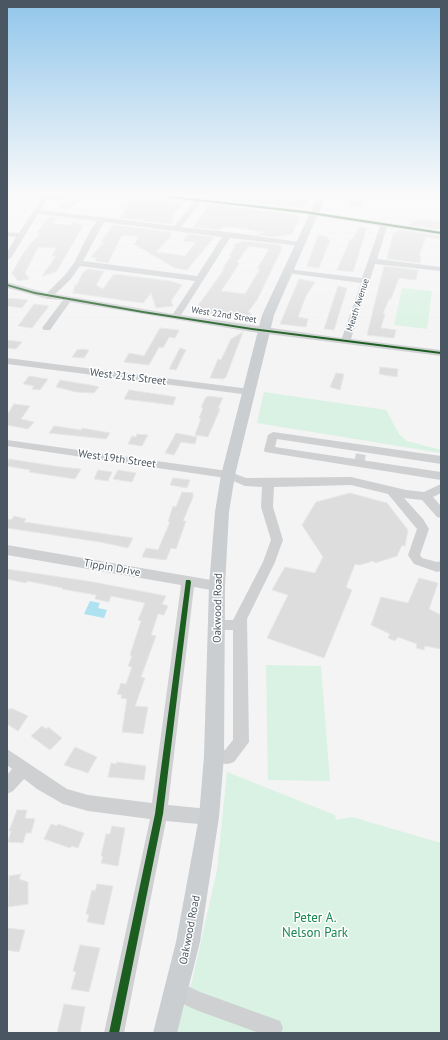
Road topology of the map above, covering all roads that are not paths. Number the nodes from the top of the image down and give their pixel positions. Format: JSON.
{"nodes":[{"id":1,"x":300,"y":244,"type":"edge"},
{"id":2,"x":16,"y":245,"type":"edge"},
{"id":3,"x":87,"y":245,"type":"edge"},
{"id":4,"x":221,"y":245,"type":"edge"},
{"id":5,"x":377,"y":245,"type":"edge"},
{"id":6,"x":7,"y":258,"type":"edge"},
{"id":7,"x":372,"y":261,"type":"junction"},
{"id":8,"x":78,"y":263,"type":"junction"},
{"id":9,"x":441,"y":269,"type":"edge"},
{"id":10,"x":287,"y":271,"type":"junction"},
{"id":11,"x":200,"y":279,"type":"junction"},
{"id":12,"x":365,"y":281,"type":"junction"},
{"id":13,"x":7,"y":285,"type":"edge"},
{"id":14,"x":48,"y":296,"type":"junction"},
{"id":15,"x":68,"y":300,"type":"junction"},
{"id":16,"x":176,"y":317,"type":"junction"},
{"id":17,"x":47,"y":328,"type":"dead end"},
{"id":18,"x":263,"y":330,"type":"junction"},
{"id":19,"x":346,"y":340,"type":"junction"},
{"id":20,"x":441,"y":353,"type":"edge"},
{"id":21,"x":7,"y":361,"type":"edge"},
{"id":22,"x":250,"y":392,"type":"junction"},
{"id":23,"x":7,"y":443,"type":"edge"},
{"id":24,"x":441,"y":460,"type":"edge"},
{"id":25,"x":359,"y":464,"type":"junction"},
{"id":26,"x":228,"y":475,"type":"junction"},
{"id":27,"x":441,"y":476,"type":"edge"},
{"id":28,"x":354,"y":481,"type":"junction"},
{"id":29,"x":268,"y":483,"type":"junction"},
{"id":30,"x":441,"y":488,"type":"edge"},
{"id":31,"x":392,"y":491,"type":"junction"},
{"id":32,"x":425,"y":496,"type":"junction"},
{"id":33,"x":441,"y":514,"type":"edge"},
{"id":34,"x":7,"y":550,"type":"edge"},
{"id":35,"x":441,"y":566,"type":"edge"},
{"id":36,"x":188,"y":582,"type":"junction"},
{"id":37,"x":218,"y":586,"type":"junction"},
{"id":38,"x":217,"y":625,"type":"junction"},
{"id":39,"x":240,"y":625,"type":"junction"},
{"id":40,"x":7,"y":756,"type":"edge"},
{"id":41,"x":214,"y":756,"type":"junction"},
{"id":42,"x":23,"y":770,"type":"junction"},
{"id":43,"x":7,"y":786,"type":"edge"},
{"id":44,"x":159,"y":814,"type":"junction"},
{"id":45,"x":209,"y":817,"type":"junction"},
{"id":46,"x":178,"y":991,"type":"junction"},
{"id":47,"x":272,"y":1028,"type":"dead end"},
{"id":48,"x":114,"y":1033,"type":"edge"},
{"id":49,"x":165,"y":1033,"type":"edge"}],
"edges":[{"from":1,"to":10,"type":"main road","name":"Oakwood Road"},
{"from":2,"to":6,"type":"street"},
{"from":3,"to":8,"type":"street"},
{"from":4,"to":11,"type":"street"},
{"from":5,"to":7,"type":"street","name":"Meath Avenue"},
{"from":7,"to":9,"type":"street"},
{"from":7,"to":12,"type":"street","name":"Meath Avenue"},
{"from":8,"to":11,"type":"street"},
{"from":8,"to":14,"type":"street"},
{"from":10,"to":12,"type":"street"},
{"from":10,"to":18,"type":"main road","name":"Oakwood Road"},
{"from":11,"to":16,"type":"street"},
{"from":12,"to":19,"type":"street","name":"Meath Avenue"},
{"from":13,"to":14,"type":"street","name":"West 22nd Street"},
{"from":14,"to":15,"type":"street","name":"West 22nd Street"},
{"from":15,"to":16,"type":"street","name":"West 22nd Street"},
{"from":15,"to":17,"type":"street"},
{"from":16,"to":18,"type":"street","name":"West 22nd Street"},
{"from":18,"to":19,"type":"street","name":"West 22nd Street"},
{"from":18,"to":22,"type":"main road","name":"Oakwood Road"},
{"from":19,"to":20,"type":"street","name":"West 22nd Street"},
{"from":21,"to":22,"type":"street","name":"West 21st Street"},
{"from":22,"to":26,"type":"main road","name":"Oakwood Road"},
{"from":23,"to":26,"type":"street","name":"West 19th Street"},
{"from":24,"to":25,"type":"street"},
{"from":25,"to":27,"type":"street"},
{"from":25,"to":28,"type":"street"},
{"from":26,"to":29,"type":"street","name":"West 19th Street"},
{"from":26,"to":37,"type":"main road","name":"Oakwood Road"},
{"from":28,"to":29,"type":"street","name":"West 19th Street"},
{"from":28,"to":31,"type":"street","name":"West 19th Street"},
{"from":29,"to":39,"type":"street"},
{"from":30,"to":32,"type":"street"},
{"from":31,"to":32,"type":"street","name":"West 19th Street"},
{"from":31,"to":35,"type":"street"},
{"from":32,"to":33,"type":"street"},
{"from":34,"to":36,"type":"street","name":"Tippin Drive"},
{"from":36,"to":37,"type":"street","name":"Tippin Drive"},
{"from":36,"to":44,"type":"street"},
{"from":37,"to":38,"type":"main road","name":"Oakwood Road"},
{"from":38,"to":39,"type":"street"},
{"from":38,"to":41,"type":"main road","name":"Oakwood Road"},
{"from":39,"to":41,"type":"street"},
{"from":40,"to":42,"type":"street"},
{"from":41,"to":45,"type":"main road","name":"Oakwood Road"},
{"from":42,"to":43,"type":"street"},
{"from":42,"to":44,"type":"street"},
{"from":44,"to":45,"type":"street"},
{"from":44,"to":48,"type":"street"},
{"from":45,"to":46,"type":"main road","name":"Oakwood Road"},
{"from":46,"to":47,"type":"street"},
{"from":46,"to":49,"type":"main road","name":"Oakwood Road"}]}
